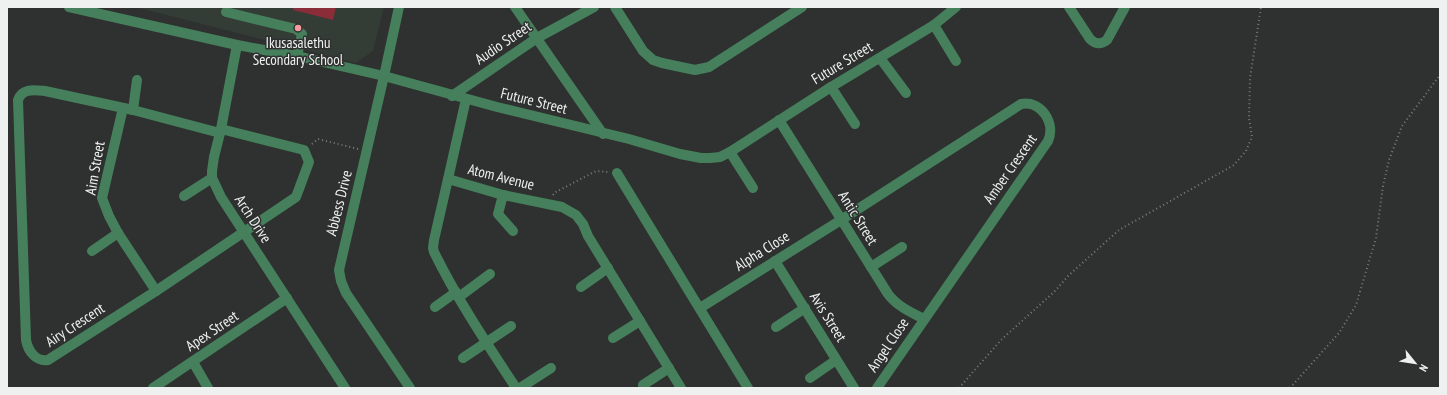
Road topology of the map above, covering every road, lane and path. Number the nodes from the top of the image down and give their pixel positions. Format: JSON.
{"nodes":[{"id":1,"x":69,"y":7,"type":"edge"},
{"id":2,"x":399,"y":7,"type":"edge"},
{"id":3,"x":516,"y":7,"type":"edge"},
{"id":4,"x":594,"y":7,"type":"edge"},
{"id":5,"x":615,"y":7,"type":"edge"},
{"id":6,"x":802,"y":7,"type":"edge"},
{"id":7,"x":956,"y":7,"type":"edge"},
{"id":8,"x":1069,"y":7,"type":"edge"},
{"id":9,"x":1125,"y":7,"type":"edge"},
{"id":10,"x":1261,"y":7,"type":"edge"},
{"id":11,"x":226,"y":12,"type":"dead end"},
{"id":12,"x":934,"y":25,"type":"junction"},
{"id":13,"x":537,"y":38,"type":"junction"},
{"id":14,"x":237,"y":46,"type":"junction"},
{"id":15,"x":297,"y":56,"type":"junction"},
{"id":16,"x":880,"y":58,"type":"junction"},
{"id":17,"x":956,"y":61,"type":"dead end"},
{"id":18,"x":1440,"y":75,"type":"edge"},
{"id":19,"x":384,"y":76,"type":"junction"},
{"id":20,"x":137,"y":80,"type":"dead end"},
{"id":21,"x":831,"y":87,"type":"junction"},
{"id":22,"x":906,"y":92,"type":"dead end"},
{"id":23,"x":452,"y":96,"type":"junction"},
{"id":24,"x":466,"y":99,"type":"junction"},
{"id":25,"x":128,"y":109,"type":"junction"},
{"id":26,"x":779,"y":120,"type":"junction"},
{"id":27,"x":855,"y":124,"type":"dead end"},
{"id":28,"x":220,"y":131,"type":"junction"},
{"id":29,"x":603,"y":134,"type":"junction"},
{"id":30,"x":304,"y":150,"type":"junction"},
{"id":31,"x":367,"y":152,"type":"junction"},
{"id":32,"x":730,"y":152,"type":"junction"},
{"id":33,"x":617,"y":173,"type":"joint"},
{"id":34,"x":212,"y":178,"type":"junction"},
{"id":35,"x":448,"y":179,"type":"junction"},
{"id":36,"x":753,"y":188,"type":"dead end"},
{"id":37,"x":503,"y":195,"type":"junction"},
{"id":38,"x":184,"y":196,"type":"dead end"},
{"id":39,"x":548,"y":204,"type":"junction"},
{"id":40,"x":841,"y":220,"type":"junction"},
{"id":41,"x":513,"y":231,"type":"dead end"},
{"id":42,"x":118,"y":233,"type":"junction"},
{"id":43,"x":244,"y":233,"type":"junction"},
{"id":44,"x":902,"y":247,"type":"dead end"},
{"id":45,"x":92,"y":251,"type":"dead end"},
{"id":46,"x":775,"y":261,"type":"junction"},
{"id":47,"x":871,"y":267,"type":"junction"},
{"id":48,"x":608,"y":268,"type":"junction"},
{"id":49,"x":490,"y":274,"type":"dead end"},
{"id":50,"x":581,"y":287,"type":"dead end"},
{"id":51,"x":156,"y":291,"type":"junction"},
{"id":52,"x":458,"y":295,"type":"junction"},
{"id":53,"x":287,"y":298,"type":"junction"},
{"id":54,"x":435,"y":307,"type":"dead end"},
{"id":55,"x":700,"y":308,"type":"junction"},
{"id":56,"x":805,"y":308,"type":"junction"},
{"id":57,"x":924,"y":319,"type":"junction"},
{"id":58,"x":640,"y":321,"type":"junction"},
{"id":59,"x":511,"y":326,"type":"dead end"},
{"id":60,"x":776,"y":327,"type":"dead end"},
{"id":61,"x":614,"y":338,"type":"dead end"},
{"id":62,"x":486,"y":342,"type":"junction"},
{"id":63,"x":463,"y":358,"type":"dead end"},
{"id":64,"x":836,"y":360,"type":"junction"},
{"id":65,"x":193,"y":362,"type":"junction"},
{"id":66,"x":551,"y":368,"type":"dead end"},
{"id":67,"x":669,"y":368,"type":"junction"},
{"id":68,"x":810,"y":378,"type":"dead end"},
{"id":69,"x":642,"y":385,"type":"dead end"},
{"id":70,"x":153,"y":388,"type":"edge"},
{"id":71,"x":208,"y":388,"type":"edge"},
{"id":72,"x":345,"y":388,"type":"edge"},
{"id":73,"x":410,"y":388,"type":"edge"},
{"id":74,"x":516,"y":388,"type":"edge"},
{"id":75,"x":520,"y":388,"type":"edge"},
{"id":76,"x":681,"y":388,"type":"edge"},
{"id":77,"x":748,"y":388,"type":"edge"},
{"id":78,"x":854,"y":388,"type":"edge"},
{"id":79,"x":877,"y":388,"type":"edge"},
{"id":80,"x":959,"y":388,"type":"edge"},
{"id":81,"x":1290,"y":388,"type":"edge"}],
"edges":[{"from":1,"to":14,"type":"street","name":"Future Street"},
{"from":2,"to":19,"type":"street","name":"Abbess Drive"},
{"from":3,"to":13,"type":"street"},
{"from":4,"to":13,"type":"street","name":"Audio Street"},
{"from":5,"to":6,"type":"street"},
{"from":7,"to":12,"type":"street","name":"Future Street"},
{"from":8,"to":9,"type":"street"},
{"from":10,"to":80,"type":"path"},
{"from":11,"to":15,"type":"street"},
{"from":12,"to":16,"type":"street","name":"Future Street"},
{"from":12,"to":17,"type":"street"},
{"from":13,"to":23,"type":"street","name":"Audio Street"},
{"from":13,"to":29,"type":"street"},
{"from":14,"to":15,"type":"street","name":"Future Street"},
{"from":14,"to":28,"type":"street","name":"Arch Drive"},
{"from":15,"to":19,"type":"street","name":"Future Street"},
{"from":16,"to":21,"type":"street","name":"Future Street"},
{"from":16,"to":22,"type":"street"},
{"from":18,"to":81,"type":"path"},
{"from":19,"to":23,"type":"street","name":"Future Street"},
{"from":19,"to":31,"type":"street","name":"Abbess Drive"},
{"from":20,"to":25,"type":"street","name":"Aim Street"},
{"from":21,"to":26,"type":"street","name":"Future Street"},
{"from":21,"to":27,"type":"street"},
{"from":23,"to":24,"type":"street","name":"Future Street"},
{"from":24,"to":29,"type":"street","name":"Future Street"},
{"from":24,"to":35,"type":"street"},
{"from":25,"to":28,"type":"street","name":"Airy Crescent"},
{"from":25,"to":42,"type":"street","name":"Aim Street"},
{"from":25,"to":51,"type":"street","name":"Airy Crescent"},
{"from":26,"to":32,"type":"street","name":"Future Street"},
{"from":26,"to":40,"type":"street","name":"Antic Street"},
{"from":28,"to":30,"type":"street","name":"Airy Crescent"},
{"from":28,"to":34,"type":"street","name":"Arch Drive"},
{"from":29,"to":32,"type":"street","name":"Future Street"},
{"from":30,"to":31,"type":"path"},
{"from":30,"to":43,"type":"street","name":"Airy Crescent"},
{"from":31,"to":73,"type":"street","name":"Abbess Drive"},
{"from":32,"to":36,"type":"street"},
{"from":33,"to":39,"type":"path"},
{"from":33,"to":55,"type":"street"},
{"from":34,"to":38,"type":"street"},
{"from":34,"to":43,"type":"street","name":"Arch Drive"},
{"from":35,"to":37,"type":"street","name":"Atom Avenue"},
{"from":35,"to":52,"type":"street","name":"Atom Avenue"},
{"from":37,"to":39,"type":"street","name":"Atom Avenue"},
{"from":37,"to":41,"type":"street"},
{"from":39,"to":48,"type":"street","name":"Atom Avenue"},
{"from":40,"to":46,"type":"street","name":"Alpha Close"},
{"from":40,"to":47,"type":"street","name":"Antic Street"},
{"from":40,"to":57,"type":"street","name":"Amber Crescent"},
{"from":42,"to":45,"type":"street"},
{"from":42,"to":51,"type":"street","name":"Aim Street"},
{"from":43,"to":51,"type":"street","name":"Airy Crescent"},
{"from":43,"to":53,"type":"street","name":"Arch Drive"},
{"from":44,"to":47,"type":"street"},
{"from":46,"to":55,"type":"street","name":"Alpha Close"},
{"from":46,"to":56,"type":"street","name":"Avis Street"},
{"from":47,"to":57,"type":"street","name":"Antic Street"},
{"from":48,"to":50,"type":"street"},
{"from":48,"to":58,"type":"street","name":"Atom Avenue"},
{"from":49,"to":52,"type":"street"},
{"from":52,"to":54,"type":"street"},
{"from":52,"to":62,"type":"street","name":"Atom Avenue"},
{"from":53,"to":65,"type":"street","name":"Apex Street"},
{"from":53,"to":72,"type":"street","name":"Arch Drive"},
{"from":55,"to":77,"type":"street"},
{"from":56,"to":60,"type":"street"},
{"from":56,"to":64,"type":"street","name":"Avis Street"},
{"from":57,"to":79,"type":"street","name":"Angel Close"},
{"from":58,"to":61,"type":"street"},
{"from":58,"to":67,"type":"street","name":"Atom Avenue"},
{"from":59,"to":62,"type":"street"},
{"from":62,"to":63,"type":"street"},
{"from":62,"to":74,"type":"street","name":"Atom Avenue"},
{"from":64,"to":68,"type":"street"},
{"from":64,"to":78,"type":"street","name":"Avis Street"},
{"from":65,"to":70,"type":"street","name":"Apex Street"},
{"from":65,"to":71,"type":"street"},
{"from":66,"to":75,"type":"street"},
{"from":67,"to":69,"type":"street"},
{"from":67,"to":76,"type":"street","name":"Atom Avenue"}]}
